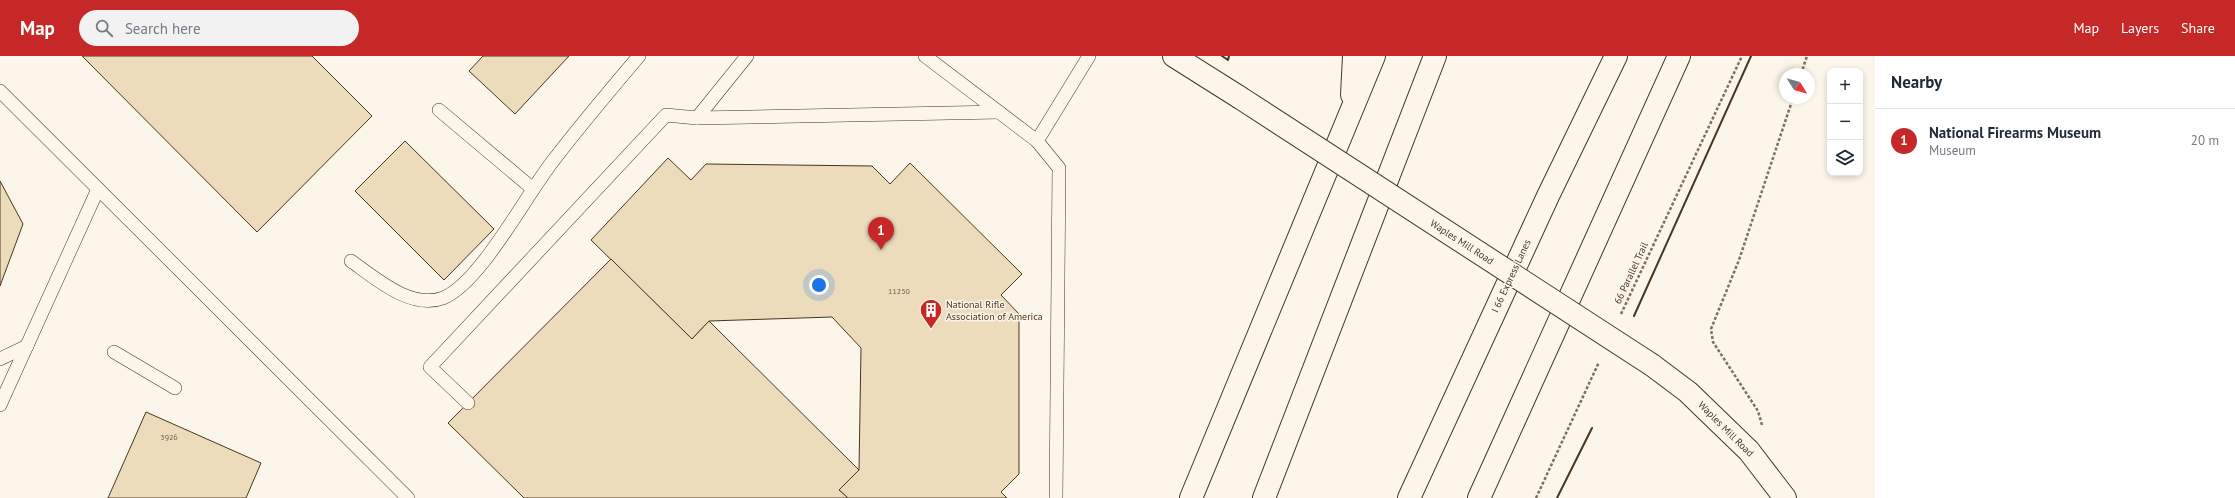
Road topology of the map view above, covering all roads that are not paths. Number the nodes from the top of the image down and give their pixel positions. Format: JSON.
{"nodes":[{"id":1,"x":639,"y":56,"type":"edge"},
{"id":2,"x":747,"y":56,"type":"edge"},
{"id":3,"x":925,"y":56,"type":"edge"},
{"id":4,"x":1089,"y":56,"type":"edge"},
{"id":5,"x":1174,"y":56,"type":"edge"},
{"id":6,"x":1354,"y":56,"type":"edge"},
{"id":7,"x":1374,"y":56,"type":"edge"},
{"id":8,"x":1435,"y":56,"type":"edge"},
{"id":9,"x":1616,"y":56,"type":"edge"},
{"id":10,"x":1679,"y":56,"type":"edge"},
{"id":11,"x":0,"y":91,"type":"edge"},
{"id":12,"x":439,"y":110,"type":"dead end"},
{"id":13,"x":999,"y":112,"type":"junction"},
{"id":14,"x":1351,"y":112,"type":"junction"},
{"id":15,"x":697,"y":118,"type":"junction"},
{"id":16,"x":1036,"y":141,"type":"junction"},
{"id":17,"x":98,"y":188,"type":"junction"},
{"id":18,"x":533,"y":190,"type":"junction"},
{"id":19,"x":351,"y":261,"type":"dead end"},
{"id":20,"x":27,"y":346,"type":"junction"},
{"id":21,"x":114,"y":352,"type":"dead end"},
{"id":22,"x":0,"y":359,"type":"edge"},
{"id":23,"x":175,"y":388,"type":"dead end"},
{"id":24,"x":468,"y":404,"type":"dead end"},
{"id":25,"x":0,"y":405,"type":"edge"},
{"id":26,"x":408,"y":498,"type":"edge"},
{"id":27,"x":1056,"y":498,"type":"edge"},
{"id":28,"x":1191,"y":498,"type":"edge"},
{"id":29,"x":1264,"y":498,"type":"edge"},
{"id":30,"x":1410,"y":498,"type":"edge"},
{"id":31,"x":1479,"y":498,"type":"edge"},
{"id":32,"x":1785,"y":498,"type":"edge"}],
"edges":[{"from":1,"to":18,"type":"lane"},
{"from":2,"to":15,"type":"lane"},
{"from":3,"to":13,"type":"lane"},
{"from":4,"to":16,"type":"lane"},
{"from":5,"to":32,"type":"main road","name":"Waples Mill Road","bridge":true},
{"from":6,"to":14,"type":"main road"},
{"from":7,"to":14,"type":"main road"},
{"from":8,"to":29,"type":"main road"},
{"from":9,"to":30,"type":"main road","name":"I 66 Express Lanes"},
{"from":10,"to":31,"type":"main road"},
{"from":11,"to":17,"type":"lane"},
{"from":12,"to":18,"type":"lane"},
{"from":13,"to":15,"type":"lane"},
{"from":13,"to":16,"type":"lane"},
{"from":14,"to":28,"type":"main road"},
{"from":15,"to":24,"type":"lane"},
{"from":16,"to":27,"type":"lane"},
{"from":17,"to":20,"type":"lane"},
{"from":17,"to":26,"type":"lane"},
{"from":18,"to":19,"type":"lane"},
{"from":20,"to":22,"type":"lane"},
{"from":20,"to":25,"type":"lane"},
{"from":21,"to":23,"type":"lane"}]}
